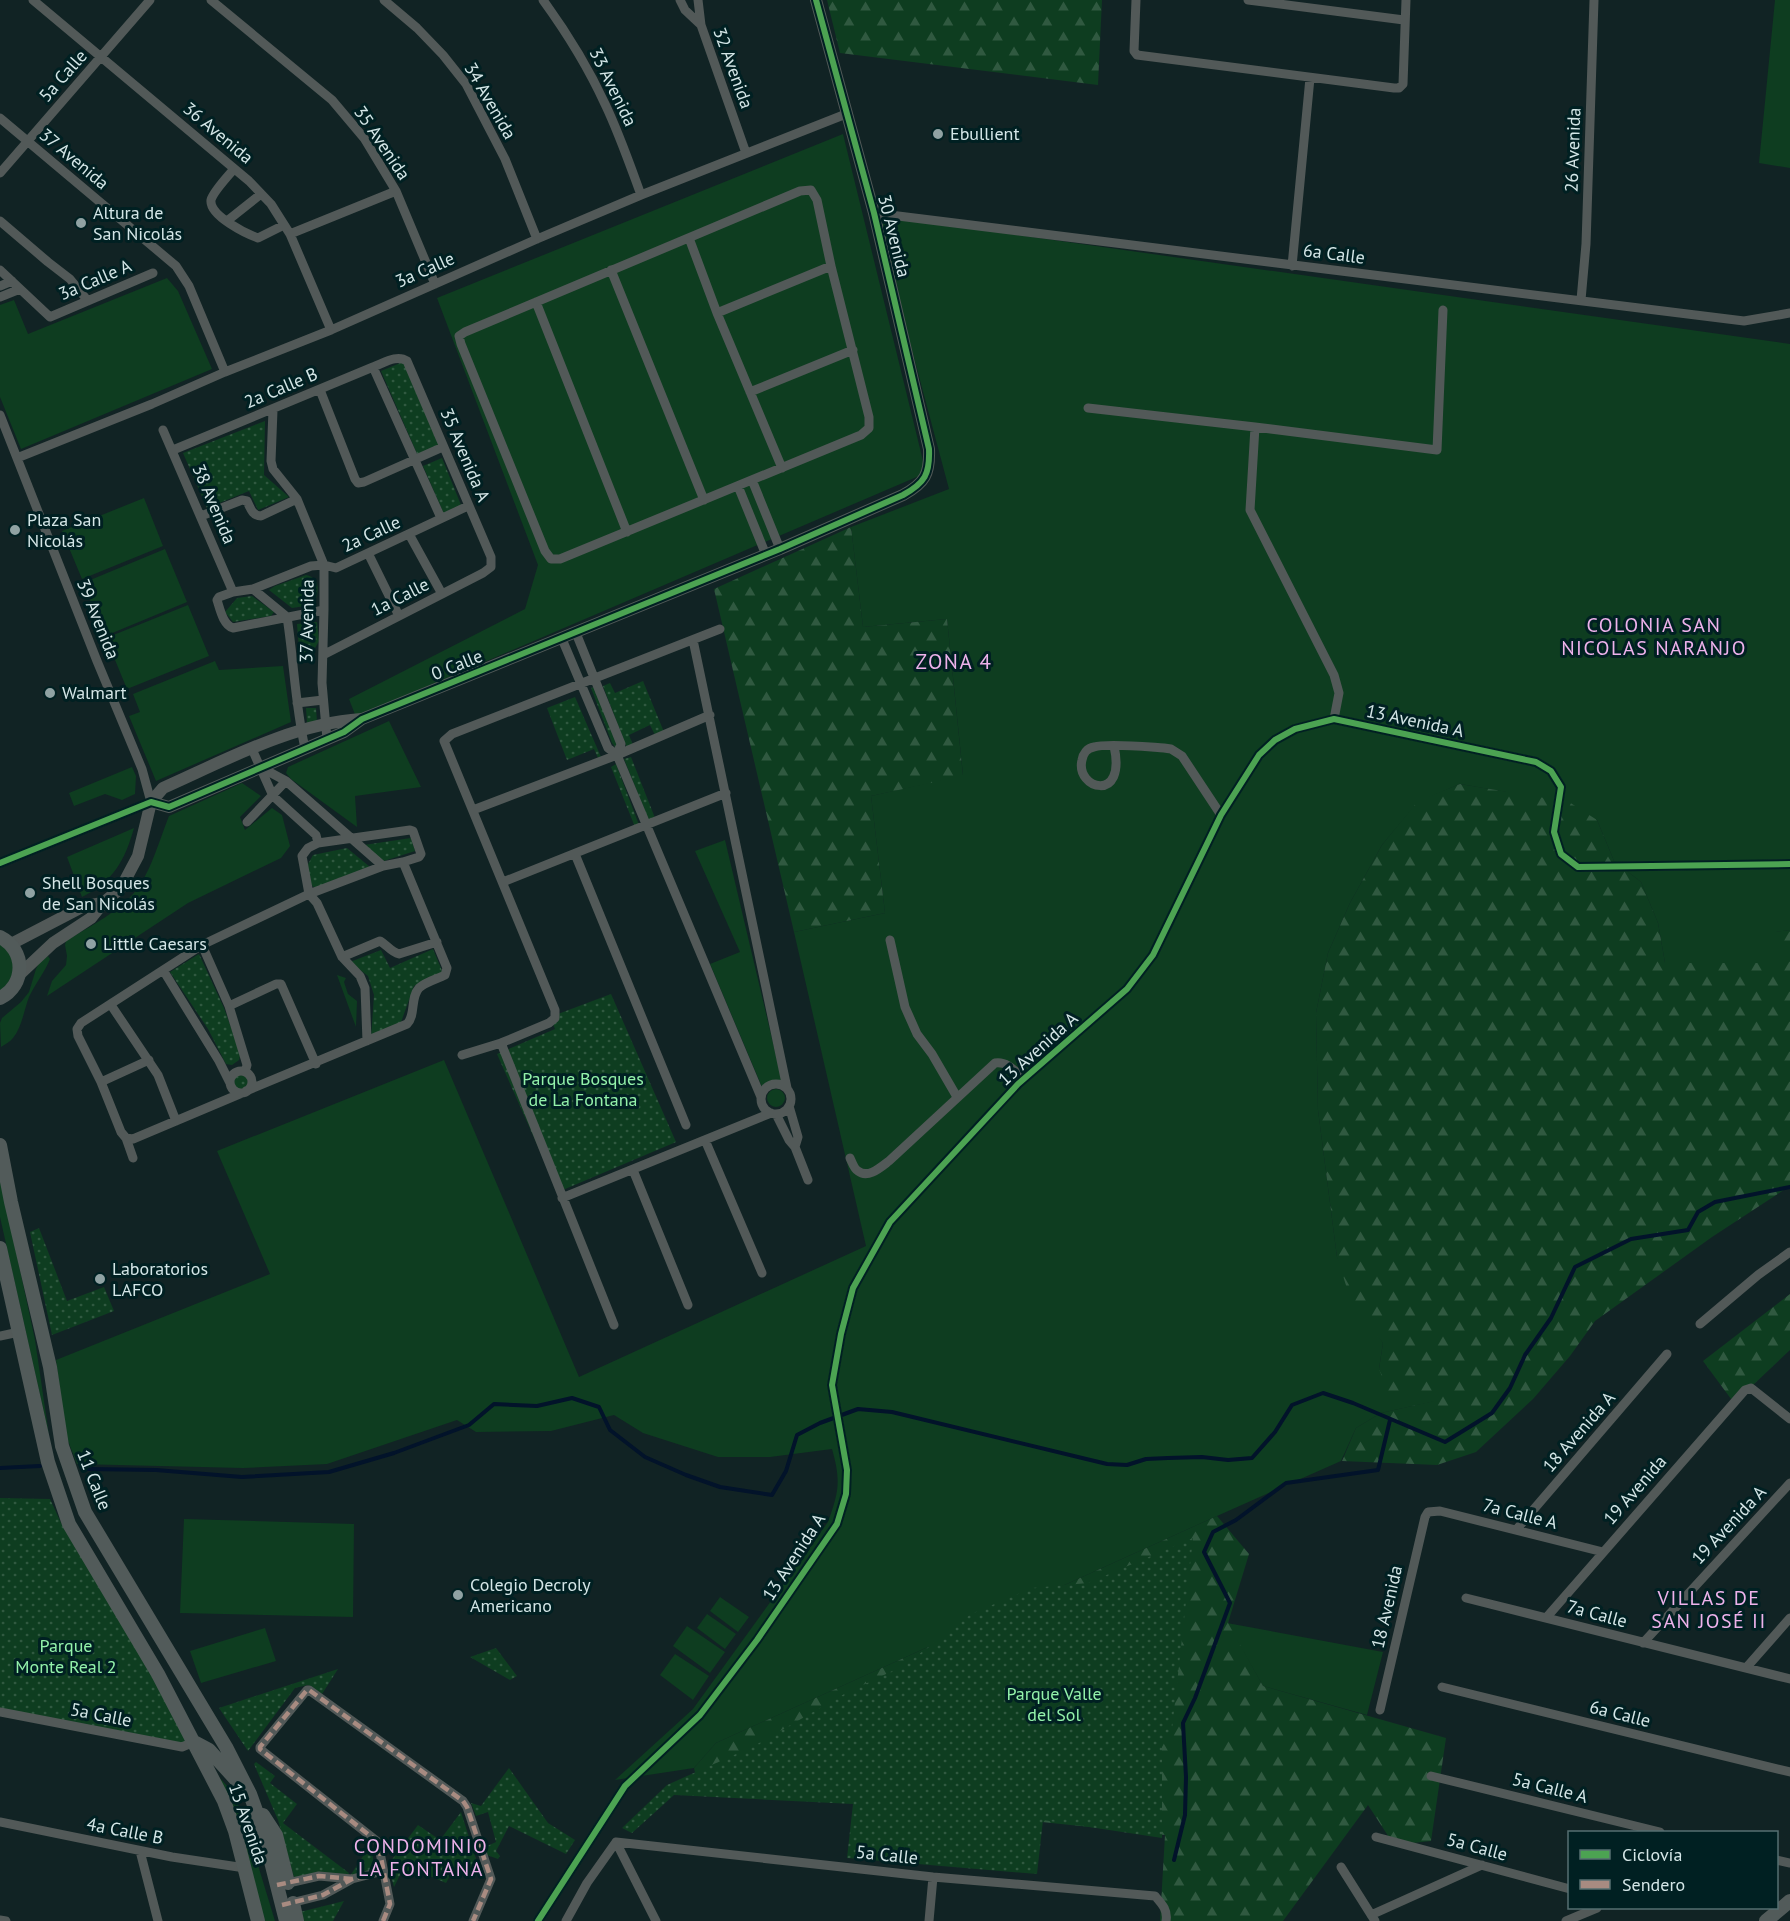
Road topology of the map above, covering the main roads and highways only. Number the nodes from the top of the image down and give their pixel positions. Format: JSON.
{"nodes":[{"id":1,"x":6,"y":940,"type":"edge"},
{"id":2,"x":0,"y":998,"type":"edge"},
{"id":3,"x":0,"y":1145,"type":"edge"},
{"id":4,"x":0,"y":1248,"type":"edge"},
{"id":5,"x":194,"y":1742,"type":"junction"},
{"id":6,"x":250,"y":1794,"type":"junction"},
{"id":7,"x":1790,"y":1901,"type":"edge"},
{"id":8,"x":287,"y":1904,"type":"junction"},
{"id":9,"x":258,"y":1921,"type":"edge"},
{"id":10,"x":286,"y":1921,"type":"edge"},
{"id":11,"x":297,"y":1921,"type":"edge"},
{"id":12,"x":1766,"y":1921,"type":"edge"}],
"edges":[{"from":1,"to":2,"type":"main road"},
{"from":3,"to":6,"type":"main road","name":"11 Calle"},
{"from":4,"to":5,"type":"main road","name":"11 Calle"},
{"from":5,"to":6,"type":"main road"},
{"from":5,"to":9,"type":"main road","name":"15 Avenida"},
{"from":6,"to":8,"type":"main road","name":"15 Avenida"},
{"from":7,"to":12,"type":"main road"},
{"from":8,"to":10,"type":"main road","name":"15 Avenida"},
{"from":8,"to":11,"type":"main road"}]}
